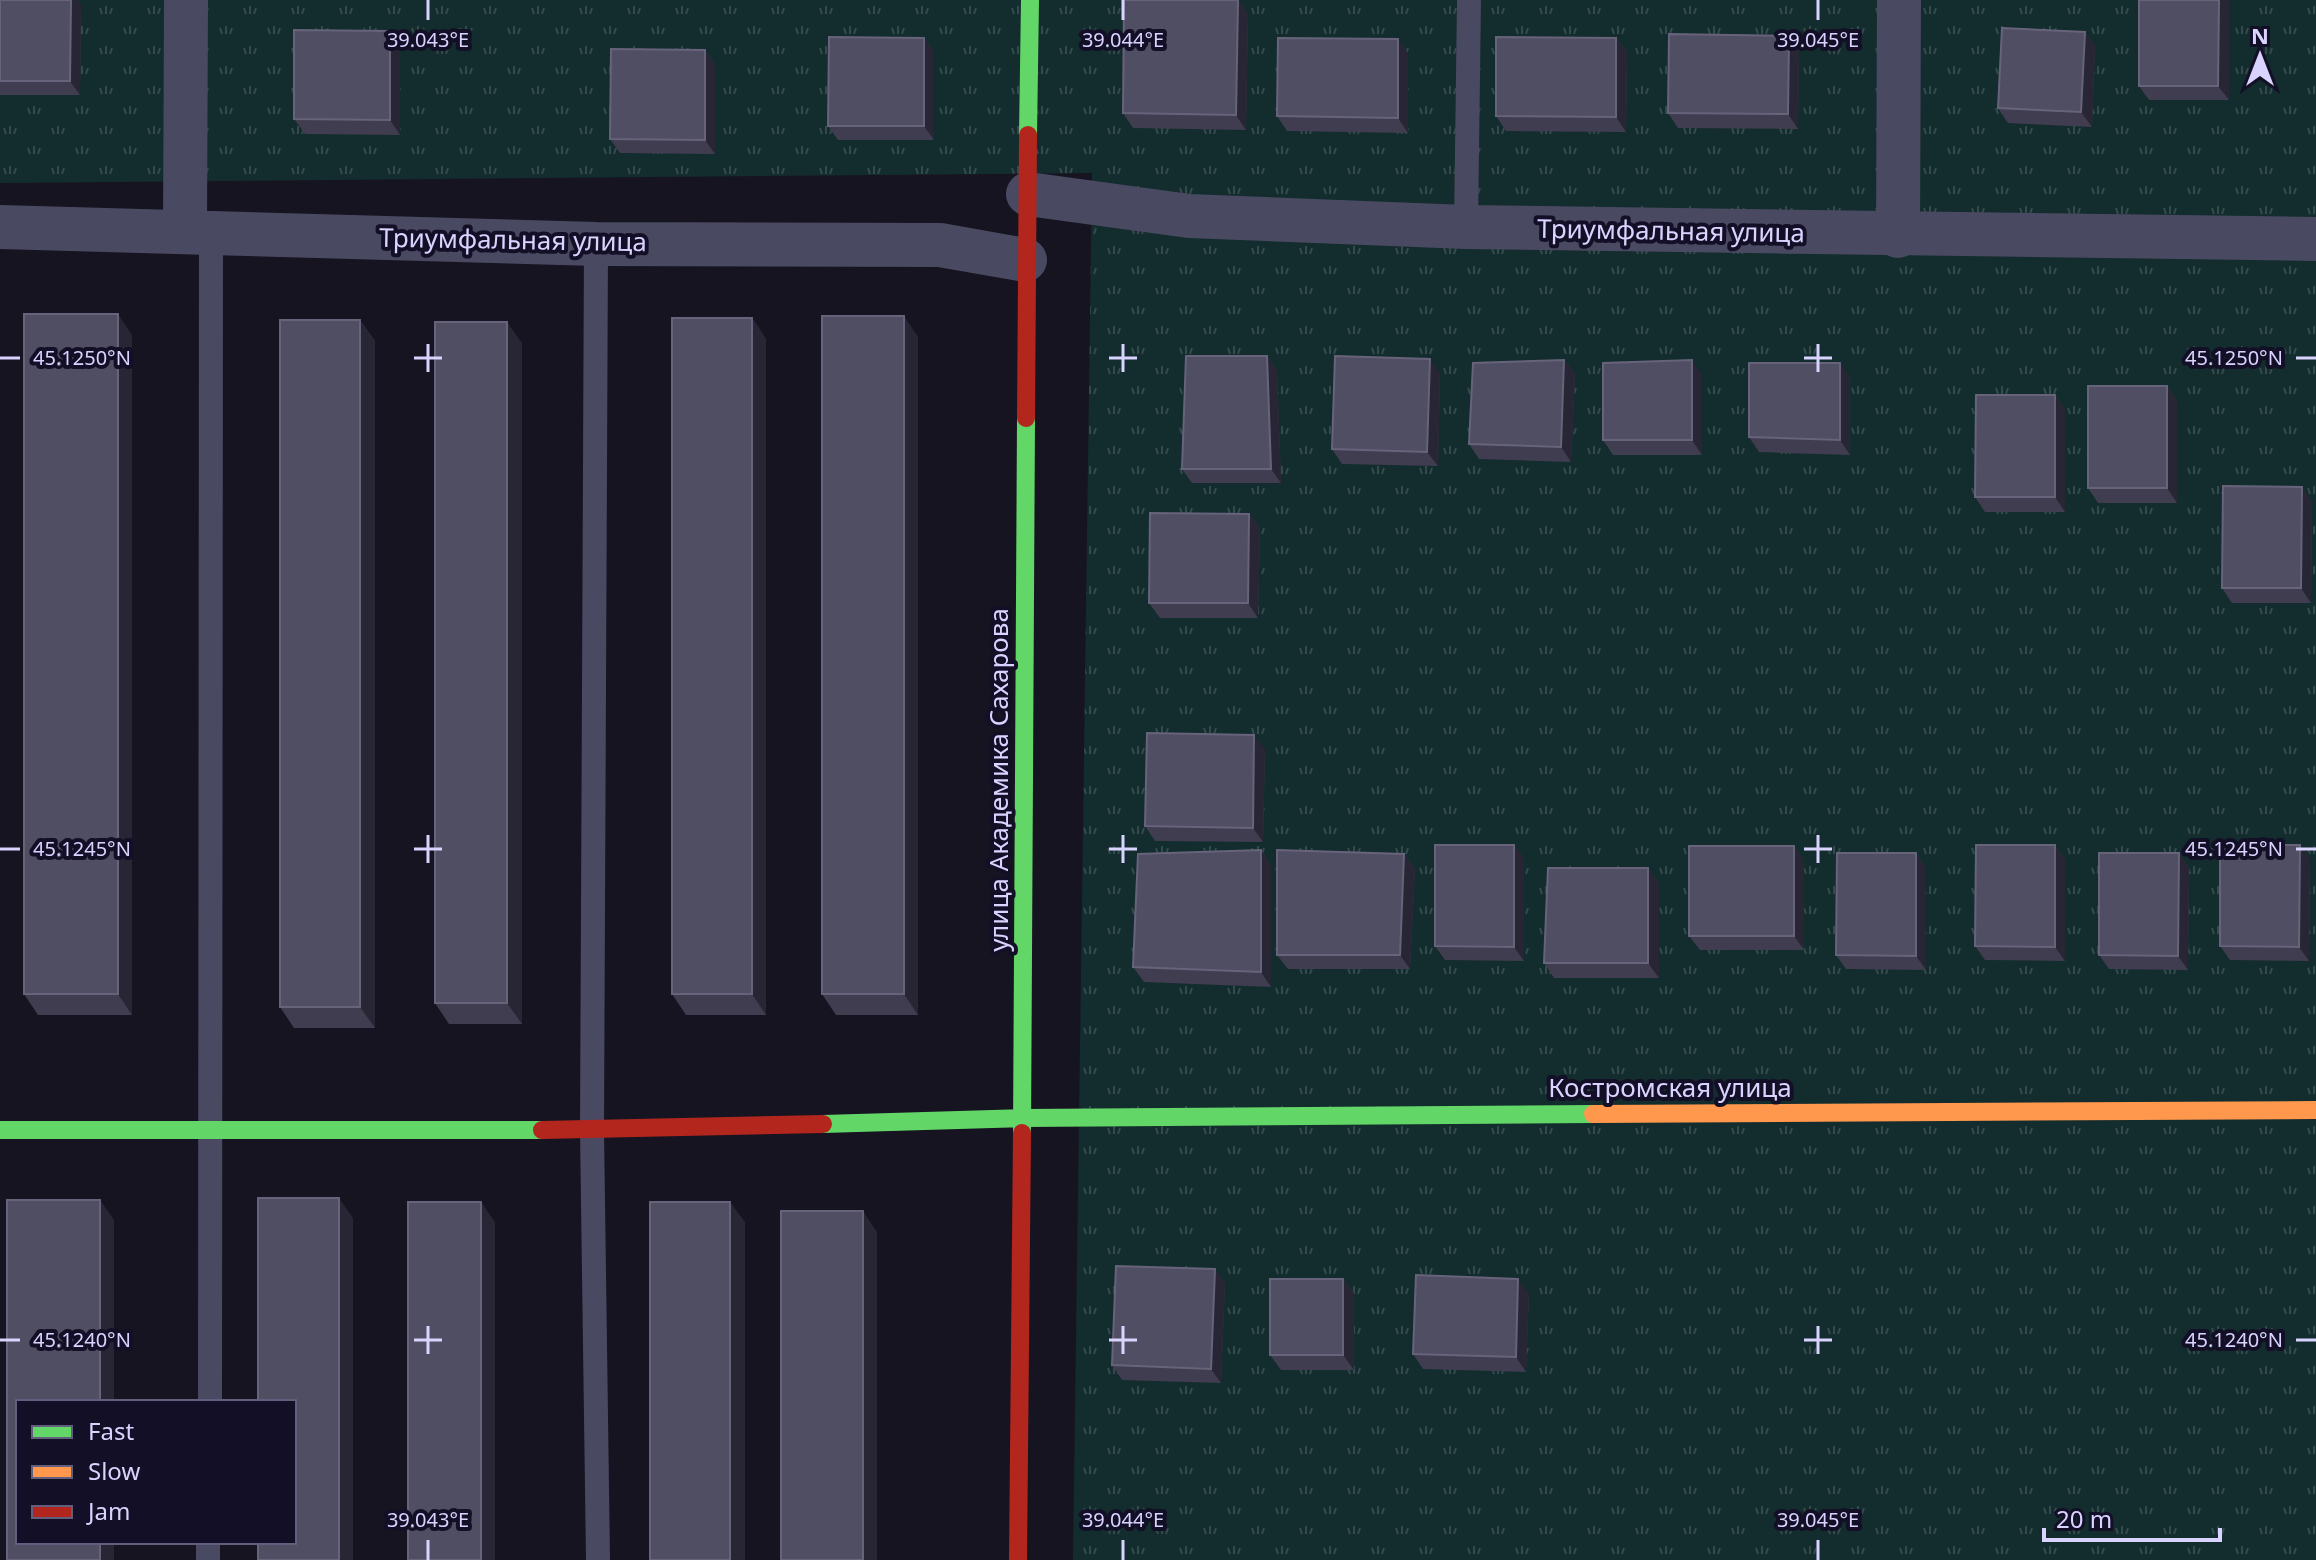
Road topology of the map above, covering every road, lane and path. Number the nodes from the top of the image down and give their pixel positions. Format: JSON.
{"nodes":[{"id":1,"x":186,"y":0,"type":"edge"},
{"id":2,"x":1030,"y":0,"type":"edge"},
{"id":3,"x":1469,"y":0,"type":"edge"},
{"id":4,"x":1899,"y":0,"type":"edge"},
{"id":5,"x":1028,"y":194,"type":"junction"},
{"id":6,"x":0,"y":227,"type":"edge"},
{"id":7,"x":1466,"y":227,"type":"junction"},
{"id":8,"x":198,"y":231,"type":"junction"},
{"id":9,"x":1898,"y":236,"type":"junction"},
{"id":10,"x":2316,"y":239,"type":"edge"},
{"id":11,"x":596,"y":244,"type":"junction"},
{"id":12,"x":1025,"y":260,"type":"junction"},
{"id":13,"x":2316,"y":1110,"type":"edge"},
{"id":14,"x":1025,"y":1118,"type":"junction"},
{"id":15,"x":211,"y":1128,"type":"junction"},
{"id":16,"x":0,"y":1130,"type":"edge"},
{"id":17,"x":592,"y":1130,"type":"junction"},
{"id":18,"x":210,"y":1400,"type":"edge"},
{"id":19,"x":598,"y":1560,"type":"edge"},
{"id":20,"x":1018,"y":1560,"type":"edge"}],
"edges":[{"from":1,"to":8,"type":"street"},
{"from":2,"to":5,"type":"street","name":"улица Академика Сахарова"},
{"from":3,"to":7,"type":"lane"},
{"from":4,"to":9,"type":"street"},
{"from":5,"to":7,"type":"street","name":"Триумфальная улица"},
{"from":5,"to":12,"type":"street","name":"улица Академика Сахарова"},
{"from":6,"to":8,"type":"street","name":"Триумфальная улица"},
{"from":7,"to":9,"type":"street","name":"Триумфальная улица"},
{"from":8,"to":11,"type":"street","name":"Триумфальная улица"},
{"from":8,"to":15,"type":"lane"},
{"from":9,"to":10,"type":"street","name":"Триумфальная улица"},
{"from":11,"to":12,"type":"street","name":"Триумфальная улица"},
{"from":11,"to":17,"type":"lane"},
{"from":12,"to":14,"type":"street","name":"улица Академика Сахарова"},
{"from":13,"to":14,"type":"street","name":"Костромская улица"},
{"from":14,"to":17,"type":"street","name":"Костромская улица"},
{"from":14,"to":20,"type":"street","name":"улица Академика Сахарова"},
{"from":15,"to":16,"type":"street","name":"Костромская улица"},
{"from":15,"to":17,"type":"street","name":"Костромская улица"},
{"from":15,"to":18,"type":"lane"},
{"from":17,"to":19,"type":"lane"}]}
